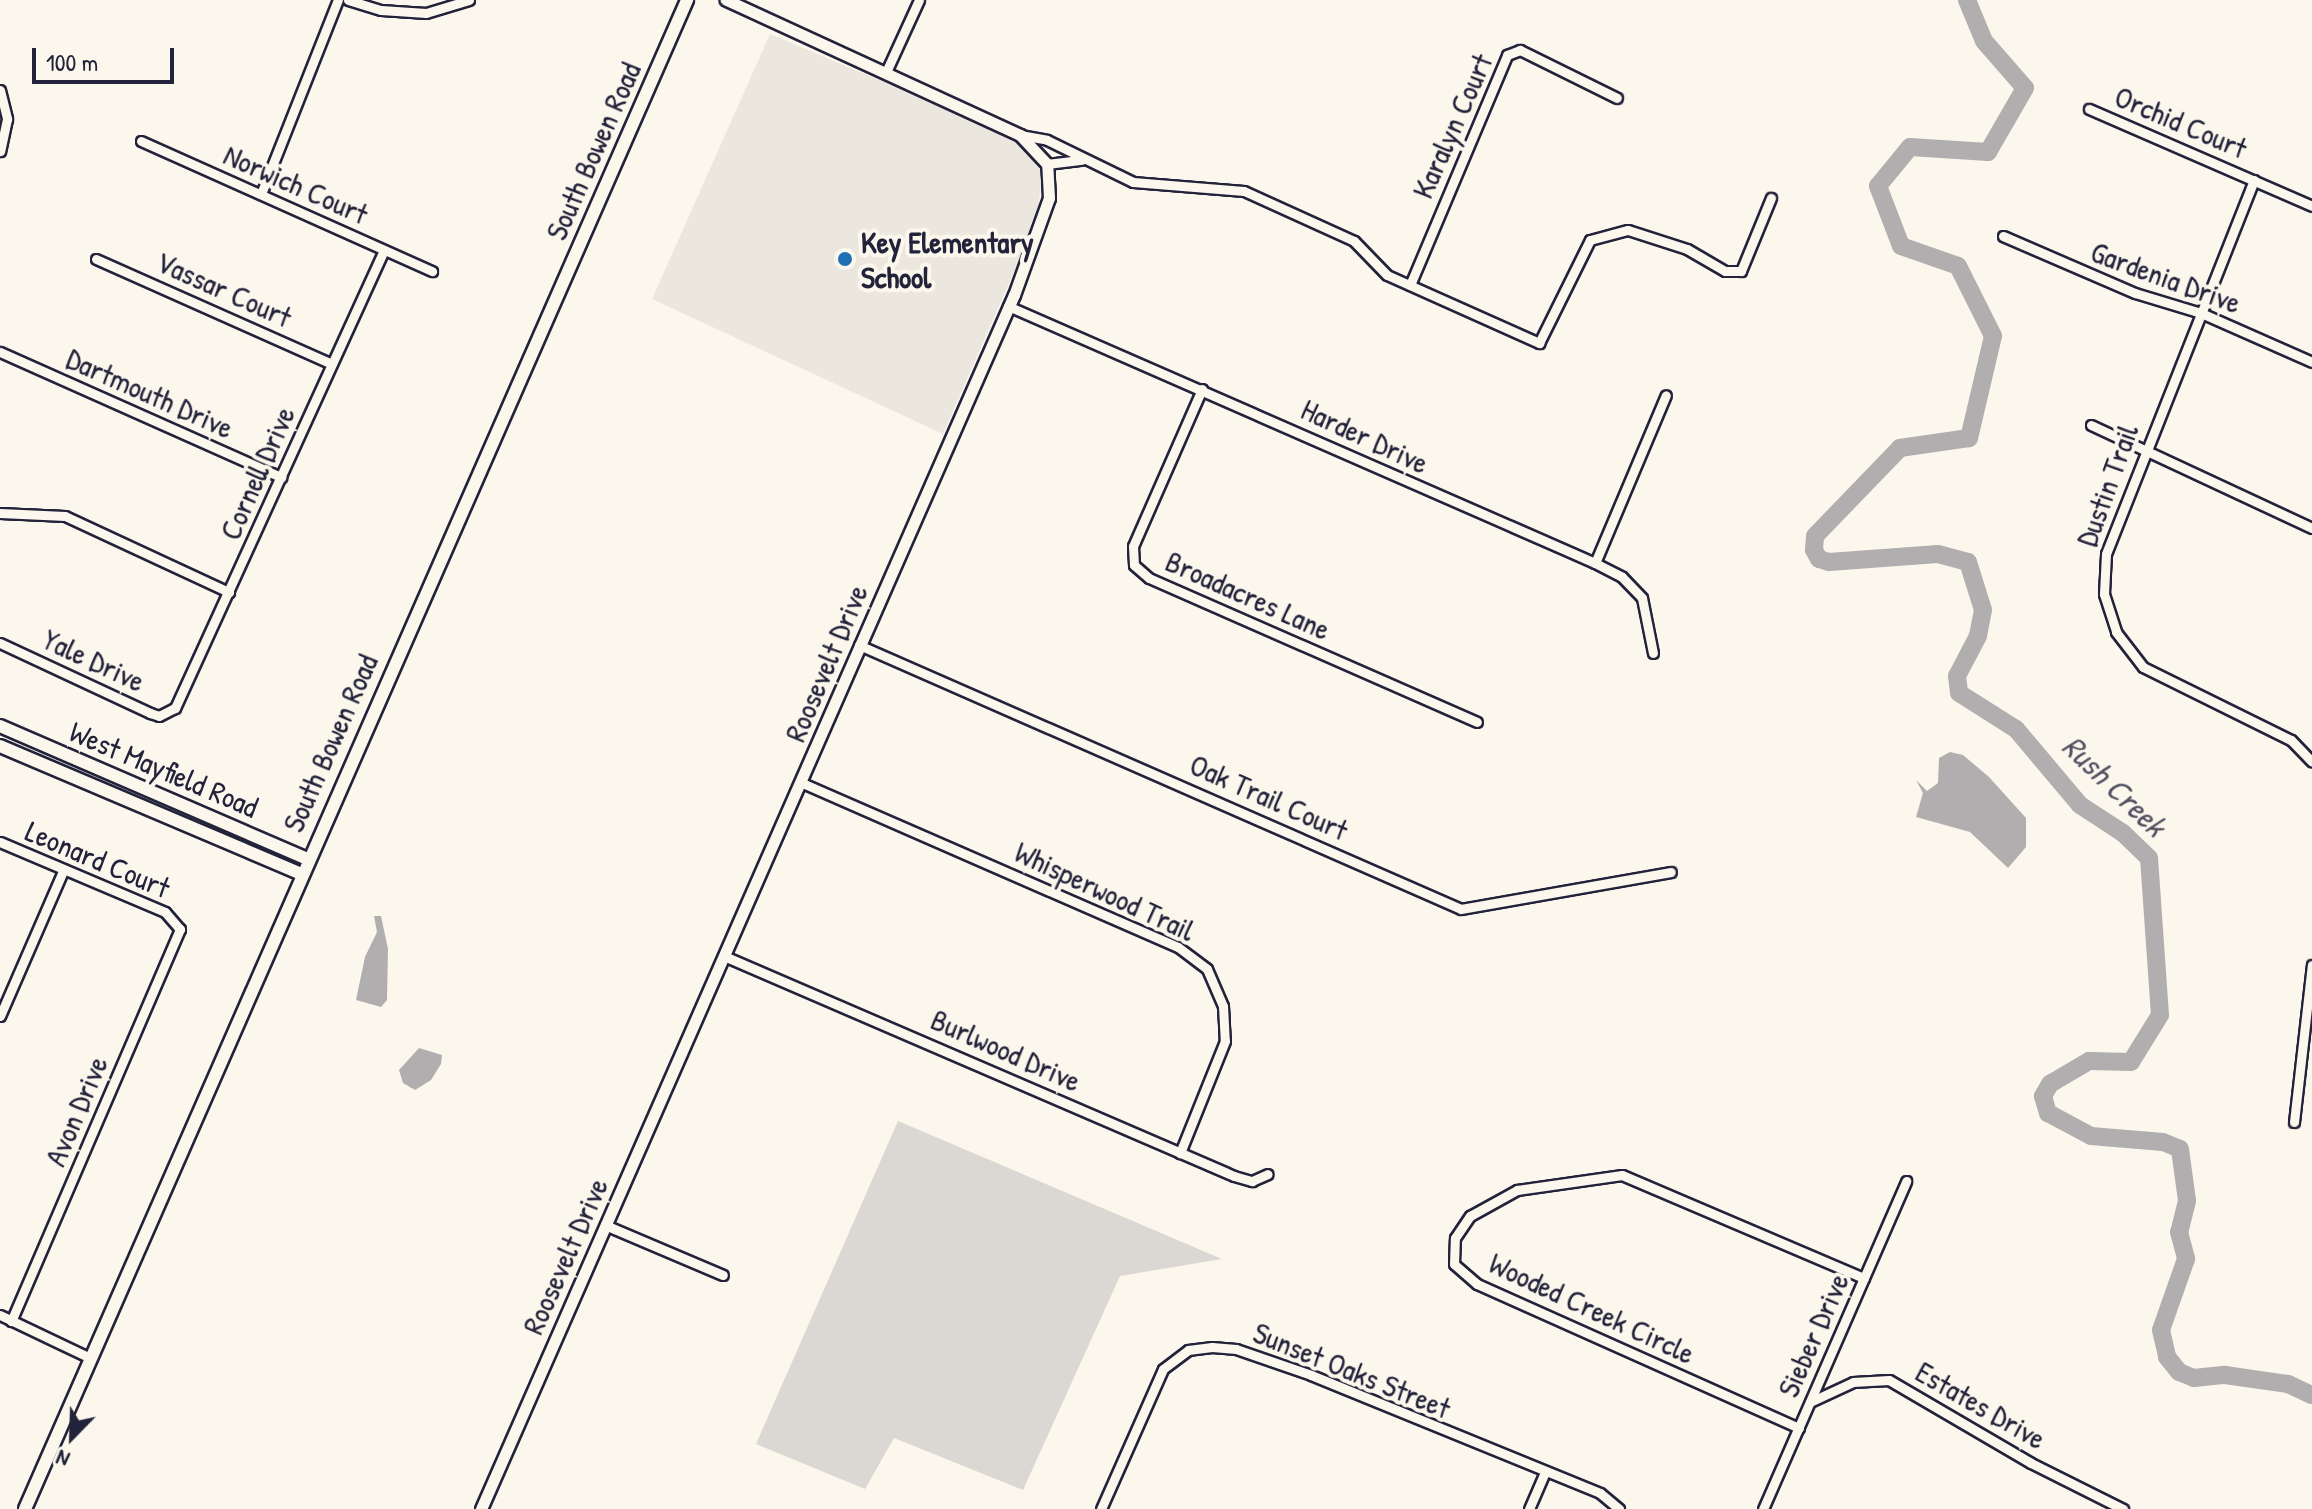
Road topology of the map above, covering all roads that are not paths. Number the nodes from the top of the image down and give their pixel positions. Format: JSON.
{"nodes":[{"id":1,"x":338,"y":0,"type":"edge"},
{"id":2,"x":348,"y":0,"type":"edge"},
{"id":3,"x":469,"y":0,"type":"edge"},
{"id":4,"x":687,"y":0,"type":"edge"},
{"id":5,"x":726,"y":0,"type":"edge"},
{"id":6,"x":919,"y":0,"type":"edge"},
{"id":7,"x":886,"y":72,"type":"junction"},
{"id":8,"x":0,"y":90,"type":"edge"},
{"id":9,"x":1617,"y":98,"type":"dead end"},
{"id":10,"x":2089,"y":109,"type":"dead end"},
{"id":11,"x":1020,"y":135,"type":"junction"},
{"id":12,"x":141,"y":141,"type":"dead end"},
{"id":13,"x":0,"y":151,"type":"edge"},
{"id":14,"x":1086,"y":160,"type":"junction"},
{"id":15,"x":1047,"y":164,"type":"junction"},
{"id":16,"x":2254,"y":180,"type":"junction"},
{"id":17,"x":261,"y":194,"type":"junction"},
{"id":18,"x":1771,"y":198,"type":"dead end"},
{"id":19,"x":2312,"y":206,"type":"edge"},
{"id":20,"x":2003,"y":236,"type":"dead end"},
{"id":21,"x":384,"y":250,"type":"junction"},
{"id":22,"x":96,"y":259,"type":"dead end"},
{"id":23,"x":432,"y":271,"type":"dead end"},
{"id":24,"x":1410,"y":285,"type":"junction"},
{"id":25,"x":1008,"y":306,"type":"junction"},
{"id":26,"x":2201,"y":313,"type":"junction"},
{"id":27,"x":0,"y":352,"type":"edge"},
{"id":28,"x":2312,"y":362,"type":"edge"},
{"id":29,"x":332,"y":364,"type":"junction"},
{"id":30,"x":1202,"y":389,"type":"junction"},
{"id":31,"x":1666,"y":395,"type":"dead end"},
{"id":32,"x":2091,"y":425,"type":"dead end"},
{"id":33,"x":2145,"y":451,"type":"junction"},
{"id":34,"x":281,"y":477,"type":"junction"},
{"id":35,"x":0,"y":513,"type":"edge"},
{"id":36,"x":2312,"y":528,"type":"edge"},
{"id":37,"x":1595,"y":563,"type":"junction"},
{"id":38,"x":229,"y":592,"type":"junction"},
{"id":39,"x":0,"y":643,"type":"edge"},
{"id":40,"x":859,"y":645,"type":"junction"},
{"id":41,"x":1653,"y":653,"type":"dead end"},
{"id":42,"x":168,"y":713,"type":"joint"},
{"id":43,"x":1477,"y":722,"type":"dead end"},
{"id":44,"x":0,"y":726,"type":"edge"},
{"id":45,"x":0,"y":746,"type":"edge"},
{"id":46,"x":2312,"y":762,"type":"edge"},
{"id":47,"x":800,"y":782,"type":"junction"},
{"id":48,"x":0,"y":842,"type":"edge"},
{"id":49,"x":308,"y":859,"type":"junction"},
{"id":50,"x":64,"y":869,"type":"junction"},
{"id":51,"x":1671,"y":872,"type":"dead end"},
{"id":52,"x":302,"y":874,"type":"junction"},
{"id":53,"x":176,"y":920,"type":"joint"},
{"id":54,"x":724,"y":956,"type":"junction"},
{"id":55,"x":2312,"y":965,"type":"edge"},
{"id":56,"x":0,"y":1016,"type":"edge"},
{"id":57,"x":2294,"y":1122,"type":"dead end"},
{"id":58,"x":1180,"y":1153,"type":"junction"},
{"id":59,"x":1268,"y":1174,"type":"dead end"},
{"id":60,"x":1906,"y":1181,"type":"dead end"},
{"id":61,"x":605,"y":1225,"type":"junction"},
{"id":62,"x":723,"y":1275,"type":"dead end"},
{"id":63,"x":1864,"y":1278,"type":"junction"},
{"id":64,"x":0,"y":1315,"type":"edge"},
{"id":65,"x":11,"y":1321,"type":"junction"},
{"id":66,"x":90,"y":1358,"type":"junction"},
{"id":67,"x":1810,"y":1402,"type":"junction"},
{"id":68,"x":1799,"y":1428,"type":"junction"},
{"id":69,"x":1545,"y":1472,"type":"junction"},
{"id":70,"x":25,"y":1509,"type":"edge"},
{"id":71,"x":481,"y":1509,"type":"edge"},
{"id":72,"x":1101,"y":1509,"type":"edge"},
{"id":73,"x":1529,"y":1509,"type":"edge"},
{"id":74,"x":1619,"y":1509,"type":"edge"},
{"id":75,"x":1763,"y":1509,"type":"edge"},
{"id":76,"x":2123,"y":1509,"type":"edge"}],
"edges":[{"from":1,"to":17,"type":"street"},
{"from":2,"to":3,"type":"street"},
{"from":4,"to":49,"type":"main road","name":"South Bowen Road"},
{"from":5,"to":7,"type":"street"},
{"from":6,"to":7,"type":"street"},
{"from":7,"to":11,"type":"street"},
{"from":8,"to":13,"type":"street"},
{"from":9,"to":24,"type":"street","name":"Karalyn Court"},
{"from":10,"to":16,"type":"street","name":"Orchid Court"},
{"from":11,"to":14,"type":"street"},
{"from":11,"to":15,"type":"street"},
{"from":12,"to":17,"type":"street","name":"Norwich Court"},
{"from":14,"to":15,"type":"street"},
{"from":14,"to":24,"type":"street"},
{"from":15,"to":25,"type":"street","name":"Roosevelt Drive"},
{"from":16,"to":19,"type":"street","name":"Orchid Court"},
{"from":16,"to":26,"type":"street","name":"Dustin Trail"},
{"from":17,"to":21,"type":"street","name":"Norwich Court"},
{"from":18,"to":24,"type":"street"},
{"from":20,"to":26,"type":"street","name":"Gardenia Drive"},
{"from":21,"to":23,"type":"street","name":"Norwich Court"},
{"from":21,"to":29,"type":"street","name":"Cornell Drive"},
{"from":22,"to":29,"type":"street","name":"Vassar Court"},
{"from":25,"to":30,"type":"street","name":"Harder Drive"},
{"from":25,"to":40,"type":"street","name":"Roosevelt Drive"},
{"from":26,"to":28,"type":"street","name":"Gardenia Drive"},
{"from":26,"to":33,"type":"street","name":"Dustin Trail"},
{"from":27,"to":34,"type":"street","name":"Dartmouth Drive"},
{"from":29,"to":34,"type":"street","name":"Cornell Drive"},
{"from":30,"to":37,"type":"street","name":"Harder Drive"},
{"from":30,"to":43,"type":"street","name":"Broadacres Lane"},
{"from":31,"to":37,"type":"street"},
{"from":32,"to":33,"type":"street"},
{"from":33,"to":36,"type":"street"},
{"from":33,"to":46,"type":"street","name":"Dustin Trail"},
{"from":34,"to":38,"type":"street","name":"Cornell Drive"},
{"from":35,"to":38,"type":"street"},
{"from":37,"to":41,"type":"street","name":"Harder Drive"},
{"from":38,"to":42,"type":"street","name":"Cornell Drive"},
{"from":39,"to":42,"type":"street","name":"Yale Drive"},
{"from":40,"to":47,"type":"street","name":"Roosevelt Drive"},
{"from":40,"to":51,"type":"street","name":"Oak Trail Court"},
{"from":44,"to":49,"type":"main road","name":"West Mayfield Road"},
{"from":45,"to":52,"type":"main road"},
{"from":47,"to":54,"type":"street","name":"Roosevelt Drive"},
{"from":47,"to":58,"type":"street","name":"Whisperwood Trail"},
{"from":48,"to":50,"type":"street","name":"Leonard Court"},
{"from":49,"to":52,"type":"main road","name":"South Bowen Road"},
{"from":50,"to":53,"type":"street","name":"Leonard Court"},
{"from":50,"to":56,"type":"street"},
{"from":52,"to":66,"type":"main road","name":"South Bowen Road"},
{"from":53,"to":65,"type":"street","name":"Avon Drive"},
{"from":54,"to":58,"type":"street","name":"Burlwood Drive"},
{"from":54,"to":61,"type":"street","name":"Roosevelt Drive"},
{"from":55,"to":57,"type":"street"},
{"from":58,"to":59,"type":"street","name":"Burlwood Drive"},
{"from":60,"to":63,"type":"street","name":"Sieber Drive"},
{"from":61,"to":62,"type":"street"},
{"from":61,"to":71,"type":"street","name":"Roosevelt Drive"},
{"from":63,"to":67,"type":"street","name":"Sieber Drive"},
{"from":63,"to":68,"type":"street","name":"Wooded Creek Circle"},
{"from":64,"to":65,"type":"street"},
{"from":65,"to":66,"type":"street"},
{"from":66,"to":70,"type":"main road","name":"South Bowen Road"},
{"from":67,"to":68,"type":"street","name":"Sieber Drive"},
{"from":67,"to":76,"type":"street","name":"Estates Drive"},
{"from":68,"to":75,"type":"street","name":"Sieber Drive"},
{"from":69,"to":72,"type":"street","name":"Sunset Oaks Street"},
{"from":69,"to":73,"type":"street"},
{"from":69,"to":74,"type":"street","name":"Sunset Oaks Street"}]}
